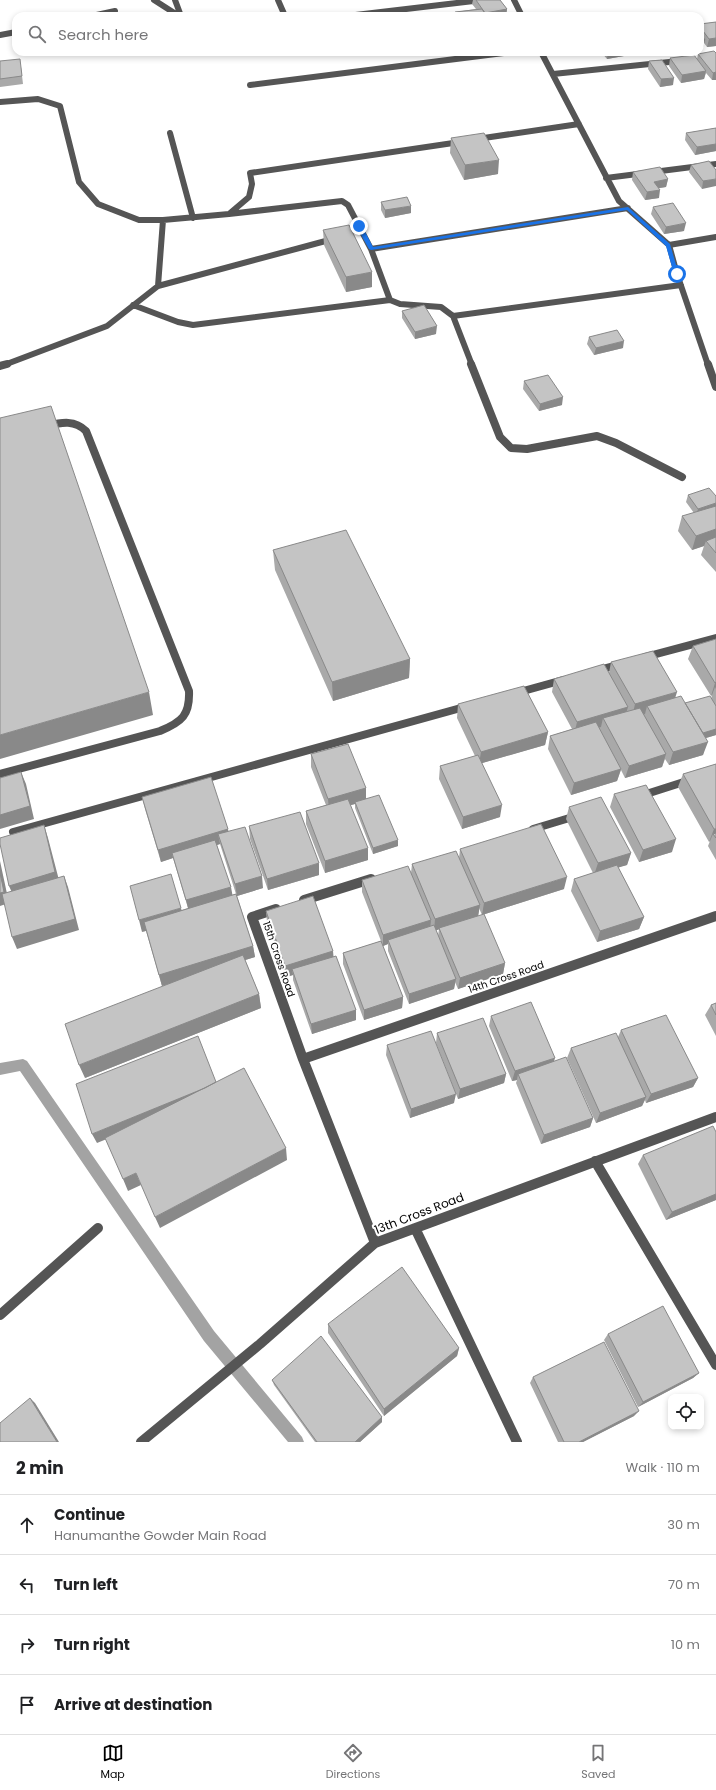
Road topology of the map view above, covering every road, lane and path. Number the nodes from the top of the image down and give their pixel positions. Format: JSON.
{"nodes":[{"id":1,"x":154,"y":0,"type":"edge"},
{"id":2,"x":175,"y":0,"type":"edge"},
{"id":3,"x":278,"y":0,"type":"edge"},
{"id":4,"x":482,"y":0,"type":"edge"},
{"id":5,"x":514,"y":0,"type":"edge"},
{"id":6,"x":115,"y":11,"type":"dead end"},
{"id":7,"x":110,"y":12,"type":"edge"},
{"id":8,"x":173,"y":12,"type":"edge"},
{"id":9,"x":179,"y":12,"type":"edge"},
{"id":10,"x":283,"y":12,"type":"edge"},
{"id":11,"x":381,"y":12,"type":"edge"},
{"id":12,"x":520,"y":12,"type":"edge"},
{"id":13,"x":12,"y":33,"type":"edge"},
{"id":14,"x":0,"y":35,"type":"edge"},
{"id":15,"x":479,"y":56,"type":"edge"},
{"id":16,"x":543,"y":56,"type":"edge"},
{"id":17,"x":685,"y":60,"type":"edge"},
{"id":18,"x":553,"y":74,"type":"junction"},
{"id":19,"x":250,"y":85,"type":"dead end"},
{"id":20,"x":0,"y":102,"type":"edge"},
{"id":21,"x":579,"y":124,"type":"junction"},
{"id":22,"x":170,"y":133,"type":"dead end"},
{"id":23,"x":716,"y":164,"type":"edge"},
{"id":24,"x":606,"y":178,"type":"junction"},
{"id":25,"x":628,"y":208,"type":"junction"},
{"id":26,"x":228,"y":214,"type":"junction"},
{"id":27,"x":193,"y":218,"type":"junction"},
{"id":28,"x":163,"y":220,"type":"junction"},
{"id":29,"x":363,"y":234,"type":"junction"},
{"id":30,"x":356,"y":235,"type":"edge"},
{"id":31,"x":716,"y":236,"type":"edge"},
{"id":32,"x":342,"y":238,"type":"edge"},
{"id":33,"x":669,"y":245,"type":"junction"},
{"id":34,"x":371,"y":249,"type":"junction"},
{"id":35,"x":680,"y":284,"type":"junction"},
{"id":36,"x":158,"y":286,"type":"junction"},
{"id":37,"x":390,"y":300,"type":"junction"},
{"id":38,"x":133,"y":305,"type":"junction"},
{"id":39,"x":453,"y":316,"type":"junction"},
{"id":40,"x":0,"y":366,"type":"edge"},
{"id":41,"x":716,"y":388,"type":"edge"},
{"id":42,"x":39,"y":428,"type":"edge"},
{"id":43,"x":682,"y":477,"type":"dead end"},
{"id":44,"x":716,"y":638,"type":"edge"},
{"id":45,"x":586,"y":674,"type":"edge"},
{"id":46,"x":571,"y":678,"type":"edge"},
{"id":47,"x":510,"y":695,"type":"edge"},
{"id":48,"x":479,"y":703,"type":"edge"},
{"id":49,"x":0,"y":774,"type":"edge"},
{"id":50,"x":701,"y":777,"type":"edge"},
{"id":51,"x":632,"y":798,"type":"edge"},
{"id":52,"x":587,"y":812,"type":"edge"},
{"id":53,"x":526,"y":831,"type":"edge"},
{"id":54,"x":13,"y":832,"type":"dead end"},
{"id":55,"x":382,"y":876,"type":"edge"},
{"id":56,"x":298,"y":902,"type":"edge"},
{"id":57,"x":283,"y":907,"type":"edge"},
{"id":58,"x":716,"y":916,"type":"edge"},
{"id":59,"x":303,"y":1059,"type":"junction"},
{"id":60,"x":716,"y":1117,"type":"edge"},
{"id":61,"x":595,"y":1161,"type":"junction"},
{"id":62,"x":98,"y":1228,"type":"dead end"},
{"id":63,"x":415,"y":1228,"type":"junction"},
{"id":64,"x":375,"y":1243,"type":"junction"},
{"id":65,"x":0,"y":1315,"type":"edge"},
{"id":66,"x":716,"y":1365,"type":"edge"},
{"id":67,"x":141,"y":1442,"type":"edge"},
{"id":68,"x":517,"y":1442,"type":"edge"}],
"edges":[{"from":1,"to":8,"type":"street"},
{"from":2,"to":9,"type":"street"},
{"from":3,"to":10,"type":"street"},
{"from":4,"to":11,"type":"street"},
{"from":5,"to":12,"type":"street"},
{"from":6,"to":7,"type":"street"},
{"from":13,"to":14,"type":"street"},
{"from":15,"to":19,"type":"street"},
{"from":16,"to":18,"type":"street"},
{"from":17,"to":18,"type":"street"},
{"from":18,"to":21,"type":"street"},
{"from":20,"to":28,"type":"street"},
{"from":21,"to":24,"type":"street"},
{"from":21,"to":26,"type":"street"},
{"from":22,"to":27,"type":"street"},
{"from":23,"to":24,"type":"street"},
{"from":24,"to":25,"type":"street"},
{"from":25,"to":33,"type":"street"},
{"from":25,"to":34,"type":"street"},
{"from":26,"to":27,"type":"street"},
{"from":26,"to":29,"type":"street"},
{"from":27,"to":28,"type":"street"},
{"from":28,"to":36,"type":"street"},
{"from":29,"to":30,"type":"street"},
{"from":29,"to":34,"type":"street"},
{"from":31,"to":33,"type":"street"},
{"from":32,"to":36,"type":"street"},
{"from":33,"to":35,"type":"street"},
{"from":34,"to":37,"type":"street"},
{"from":35,"to":39,"type":"street"},
{"from":35,"to":41,"type":"street"},
{"from":36,"to":38,"type":"street"},
{"from":37,"to":38,"type":"street"},
{"from":37,"to":39,"type":"street"},
{"from":38,"to":40,"type":"street"},
{"from":39,"to":43,"type":"street"},
{"from":42,"to":49,"type":"street"},
{"from":44,"to":45,"type":"street"},
{"from":46,"to":47,"type":"street"},
{"from":48,"to":54,"type":"street"},
{"from":50,"to":51,"type":"street"},
{"from":52,"to":53,"type":"street"},
{"from":55,"to":56,"type":"street"},
{"from":57,"to":59,"type":"street","name":"15th Cross Road"},
{"from":58,"to":59,"type":"street","name":"14th Cross Road"},
{"from":59,"to":64,"type":"street"},
{"from":60,"to":61,"type":"street","name":"13th Cross Road"},
{"from":61,"to":63,"type":"street","name":"13th Cross Road"},
{"from":61,"to":66,"type":"street"},
{"from":62,"to":65,"type":"street"},
{"from":63,"to":64,"type":"street","name":"13th Cross Road"},
{"from":63,"to":68,"type":"street"},
{"from":64,"to":67,"type":"street","name":"13th Cross Road"}]}
